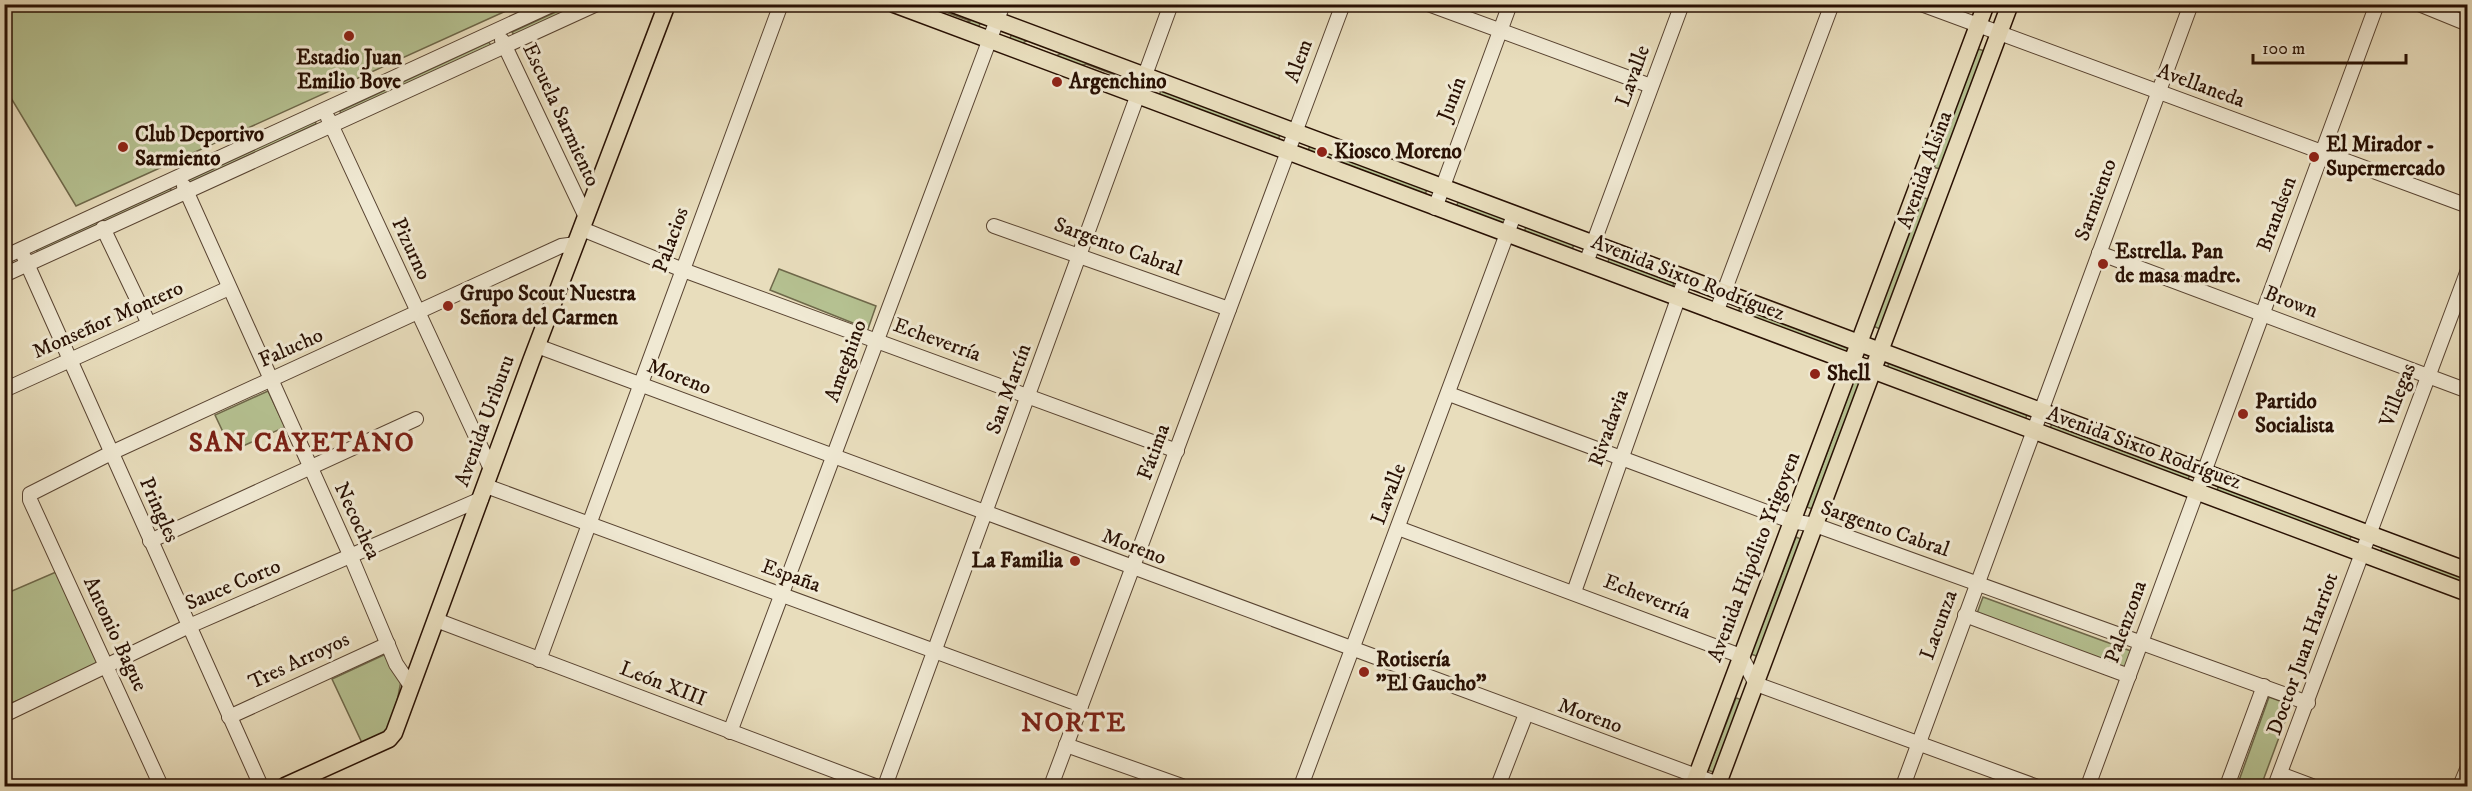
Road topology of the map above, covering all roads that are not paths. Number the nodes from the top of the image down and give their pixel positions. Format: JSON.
{"nodes":[{"id":1,"x":554,"y":4,"type":"edge"},
{"id":2,"x":597,"y":4,"type":"edge"},
{"id":3,"x":668,"y":4,"type":"edge"},
{"id":4,"x":781,"y":4,"type":"edge"},
{"id":5,"x":894,"y":4,"type":"edge"},
{"id":6,"x":953,"y":4,"type":"edge"},
{"id":7,"x":1003,"y":4,"type":"edge"},
{"id":8,"x":1171,"y":4,"type":"edge"},
{"id":9,"x":1343,"y":4,"type":"edge"},
{"id":10,"x":1428,"y":4,"type":"edge"},
{"id":11,"x":1510,"y":4,"type":"edge"},
{"id":12,"x":1682,"y":4,"type":"edge"},
{"id":13,"x":1832,"y":4,"type":"edge"},
{"id":14,"x":1921,"y":4,"type":"edge"},
{"id":15,"x":1986,"y":4,"type":"edge"},
{"id":16,"x":2010,"y":4,"type":"edge"},
{"id":17,"x":2191,"y":4,"type":"edge"},
{"id":18,"x":2377,"y":4,"type":"edge"},
{"id":19,"x":2419,"y":4,"type":"edge"},
{"id":20,"x":997,"y":21,"type":"junction"},
{"id":21,"x":2468,"y":24,"type":"edge"},
{"id":22,"x":1978,"y":26,"type":"junction"},
{"id":23,"x":498,"y":31,"type":"junction"},
{"id":24,"x":1500,"y":31,"type":"junction"},
{"id":25,"x":2000,"y":33,"type":"junction"},
{"id":26,"x":989,"y":41,"type":"junction"},
{"id":27,"x":505,"y":46,"type":"junction"},
{"id":28,"x":1143,"y":77,"type":"junction"},
{"id":29,"x":1651,"y":86,"type":"junction"},
{"id":30,"x":2159,"y":92,"type":"junction"},
{"id":31,"x":1136,"y":97,"type":"junction"},
{"id":32,"x":324,"y":110,"type":"junction"},
{"id":33,"x":332,"y":125,"type":"junction"},
{"id":34,"x":1295,"y":132,"type":"junction"},
{"id":35,"x":1288,"y":153,"type":"junction"},
{"id":36,"x":2322,"y":153,"type":"junction"},
{"id":37,"x":178,"y":176,"type":"junction"},
{"id":38,"x":1921,"y":179,"type":"junction"},
{"id":39,"x":1943,"y":187,"type":"junction"},
{"id":40,"x":1441,"y":188,"type":"junction"},
{"id":41,"x":187,"y":192,"type":"junction"},
{"id":42,"x":2468,"y":206,"type":"edge"},
{"id":43,"x":1434,"y":208,"type":"junction"},
{"id":44,"x":1514,"y":215,"type":"junction"},
{"id":45,"x":994,"y":226,"type":"dead end"},
{"id":46,"x":103,"y":228,"type":"junction"},
{"id":47,"x":581,"y":230,"type":"junction"},
{"id":48,"x":1508,"y":236,"type":"junction"},
{"id":49,"x":1593,"y":245,"type":"junction"},
{"id":50,"x":20,"y":250,"type":"junction"},
{"id":51,"x":2099,"y":253,"type":"junction"},
{"id":52,"x":1081,"y":256,"type":"junction"},
{"id":53,"x":4,"y":257,"type":"edge"},
{"id":54,"x":1586,"y":263,"type":"junction"},
{"id":55,"x":27,"y":264,"type":"junction"},
{"id":56,"x":683,"y":270,"type":"junction"},
{"id":57,"x":2468,"y":270,"type":"edge"},
{"id":58,"x":4,"y":275,"type":"edge"},
{"id":59,"x":1685,"y":279,"type":"junction"},
{"id":60,"x":230,"y":288,"type":"junction"},
{"id":61,"x":1723,"y":292,"type":"junction"},
{"id":62,"x":1679,"y":299,"type":"junction"},
{"id":63,"x":1229,"y":309,"type":"junction"},
{"id":64,"x":1716,"y":313,"type":"junction"},
{"id":65,"x":2263,"y":313,"type":"junction"},
{"id":66,"x":418,"y":314,"type":"junction"},
{"id":67,"x":149,"y":324,"type":"junction"},
{"id":68,"x":876,"y":340,"type":"junction"},
{"id":69,"x":1860,"y":344,"type":"junction"},
{"id":70,"x":537,"y":346,"type":"junction"},
{"id":71,"x":1881,"y":352,"type":"junction"},
{"id":72,"x":70,"y":360,"type":"junction"},
{"id":73,"x":1852,"y":364,"type":"junction"},
{"id":74,"x":1874,"y":371,"type":"junction"},
{"id":75,"x":2428,"y":376,"type":"junction"},
{"id":76,"x":271,"y":380,"type":"junction"},
{"id":77,"x":640,"y":384,"type":"junction"},
{"id":78,"x":4,"y":390,"type":"edge"},
{"id":79,"x":2468,"y":391,"type":"edge"},
{"id":80,"x":1449,"y":394,"type":"junction"},
{"id":81,"x":1029,"y":395,"type":"junction"},
{"id":82,"x":2041,"y":411,"type":"junction"},
{"id":83,"x":416,"y":419,"type":"dead end"},
{"id":84,"x":2034,"y":431,"type":"junction"},
{"id":85,"x":1177,"y":451,"type":"junction"},
{"id":86,"x":111,"y":453,"type":"junction"},
{"id":87,"x":1621,"y":456,"type":"junction"},
{"id":88,"x":834,"y":457,"type":"junction"},
{"id":89,"x":309,"y":468,"type":"junction"},
{"id":90,"x":491,"y":470,"type":"junction"},
{"id":91,"x":2204,"y":472,"type":"junction"},
{"id":92,"x":2197,"y":491,"type":"junction"},
{"id":93,"x":483,"y":493,"type":"junction"},
{"id":94,"x":30,"y":500,"type":"joint"},
{"id":95,"x":986,"y":513,"type":"junction"},
{"id":96,"x":1791,"y":521,"type":"junction"},
{"id":97,"x":589,"y":524,"type":"junction"},
{"id":98,"x":1815,"y":525,"type":"junction"},
{"id":99,"x":1398,"y":528,"type":"junction"},
{"id":100,"x":2368,"y":535,"type":"junction"},
{"id":101,"x":150,"y":540,"type":"junction"},
{"id":102,"x":2363,"y":554,"type":"junction"},
{"id":103,"x":351,"y":557,"type":"junction"},
{"id":104,"x":1133,"y":569,"type":"junction"},
{"id":105,"x":2468,"y":571,"type":"edge"},
{"id":106,"x":1976,"y":584,"type":"junction"},
{"id":107,"x":1574,"y":592,"type":"junction"},
{"id":108,"x":2468,"y":592,"type":"edge"},
{"id":109,"x":781,"y":595,"type":"junction"},
{"id":110,"x":1965,"y":615,"type":"junction"},
{"id":111,"x":436,"y":620,"type":"junction"},
{"id":112,"x":187,"y":627,"type":"junction"},
{"id":113,"x":2142,"y":641,"type":"junction"},
{"id":114,"x":388,"y":644,"type":"junction"},
{"id":115,"x":1353,"y":651,"type":"junction"},
{"id":116,"x":934,"y":652,"type":"junction"},
{"id":117,"x":1740,"y":656,"type":"junction"},
{"id":118,"x":539,"y":660,"type":"junction"},
{"id":119,"x":107,"y":667,"type":"junction"},
{"id":120,"x":2129,"y":676,"type":"junction"},
{"id":121,"x":1756,"y":684,"type":"junction"},
{"id":122,"x":411,"y":686,"type":"junction"},
{"id":123,"x":2264,"y":686,"type":"junction"},
{"id":124,"x":2308,"y":703,"type":"junction"},
{"id":125,"x":1081,"y":705,"type":"junction"},
{"id":126,"x":1526,"y":714,"type":"junction"},
{"id":127,"x":4,"y":715,"type":"edge"},
{"id":128,"x":229,"y":717,"type":"junction"},
{"id":129,"x":730,"y":732,"type":"junction"},
{"id":130,"x":1918,"y":743,"type":"junction"},
{"id":131,"x":1066,"y":745,"type":"junction"},
{"id":132,"x":2468,"y":767,"type":"edge"},
{"id":133,"x":2278,"y":780,"type":"edge"},
{"id":134,"x":1694,"y":782,"type":"edge"},
{"id":135,"x":1717,"y":785,"type":"edge"},
{"id":136,"x":161,"y":786,"type":"edge"},
{"id":137,"x":261,"y":786,"type":"edge"},
{"id":138,"x":285,"y":786,"type":"edge"},
{"id":139,"x":875,"y":786,"type":"edge"},
{"id":140,"x":885,"y":786,"type":"edge"},
{"id":141,"x":1051,"y":786,"type":"edge"},
{"id":142,"x":1182,"y":786,"type":"edge"},
{"id":143,"x":1301,"y":786,"type":"edge"},
{"id":144,"x":1498,"y":786,"type":"edge"},
{"id":145,"x":1903,"y":786,"type":"edge"},
{"id":146,"x":2031,"y":786,"type":"edge"},
{"id":147,"x":2088,"y":786,"type":"edge"},
{"id":148,"x":2227,"y":786,"type":"edge"},
{"id":149,"x":2312,"y":786,"type":"edge"},
{"id":150,"x":2460,"y":786,"type":"edge"}],
"edges":[{"from":1,"to":23,"type":"street"},
{"from":2,"to":27,"type":"street"},
{"from":3,"to":47,"type":"main road","name":"Avenida Uriburu"},
{"from":4,"to":56,"type":"street","name":"Palacios"},
{"from":5,"to":26,"type":"main road","name":"Avenida Sixto Rodríguez"},
{"from":6,"to":20,"type":"main road","name":"Avenida Sixto Rodríguez"},
{"from":7,"to":20,"type":"street","name":"Ameghino"},
{"from":8,"to":28,"type":"street","name":"San Martín"},
{"from":9,"to":34,"type":"street","name":"Alem"},
{"from":10,"to":24,"type":"street"},
{"from":11,"to":24,"type":"street","name":"Junín"},
{"from":12,"to":29,"type":"street","name":"Lavalle"},
{"from":13,"to":61,"type":"street"},
{"from":14,"to":22,"type":"street","name":"Avellaneda"},
{"from":15,"to":22,"type":"main road","name":"Avenida Alsina"},
{"from":16,"to":25,"type":"main road","name":"Avenida Alsina"},
{"from":17,"to":30,"type":"street","name":"Sarmiento"},
{"from":18,"to":36,"type":"street","name":"Brandsen"},
{"from":19,"to":21,"type":"street"},
{"from":20,"to":26,"type":"street","name":"Ameghino"},
{"from":20,"to":28,"type":"main road","name":"Avenida Sixto Rodríguez"},
{"from":22,"to":25,"type":"street","name":"Avellaneda"},
{"from":22,"to":38,"type":"main road","name":"Avenida Alsina"},
{"from":23,"to":27,"type":"street","name":"Escuela Sarmiento"},
{"from":23,"to":32,"type":"street"},
{"from":24,"to":29,"type":"street"},
{"from":24,"to":40,"type":"street","name":"Junín"},
{"from":25,"to":30,"type":"street","name":"Avellaneda"},
{"from":25,"to":39,"type":"main road","name":"Avenida Alsina"},
{"from":26,"to":31,"type":"main road","name":"Avenida Sixto Rodríguez"},
{"from":26,"to":68,"type":"street","name":"Ameghino"},
{"from":27,"to":33,"type":"street"},
{"from":27,"to":47,"type":"street","name":"Escuela Sarmiento"},
{"from":28,"to":31,"type":"street","name":"San Martín"},
{"from":28,"to":34,"type":"main road","name":"Avenida Sixto Rodríguez"},
{"from":29,"to":49,"type":"street","name":"Lavalle"},
{"from":30,"to":36,"type":"street","name":"Avellaneda"},
{"from":30,"to":51,"type":"street","name":"Sarmiento"},
{"from":31,"to":35,"type":"main road","name":"Avenida Sixto Rodríguez"},
{"from":31,"to":52,"type":"street","name":"San Martín"},
{"from":32,"to":33,"type":"street","name":"Pizurno"},
{"from":32,"to":37,"type":"street"},
{"from":33,"to":41,"type":"street"},
{"from":33,"to":66,"type":"street","name":"Pizurno"},
{"from":34,"to":35,"type":"street","name":"Fátima"},
{"from":34,"to":40,"type":"main road","name":"Avenida Sixto Rodríguez"},
{"from":35,"to":43,"type":"main road","name":"Avenida Sixto Rodríguez"},
{"from":35,"to":63,"type":"street","name":"Fátima"},
{"from":36,"to":42,"type":"street","name":"Avellaneda"},
{"from":36,"to":65,"type":"street","name":"Brandsen"},
{"from":37,"to":41,"type":"street","name":"Necochea"},
{"from":37,"to":50,"type":"street"},
{"from":38,"to":39,"type":"main road"},
{"from":38,"to":69,"type":"main road","name":"Avenida Alsina"},
{"from":39,"to":71,"type":"main road","name":"Avenida Alsina"},
{"from":40,"to":43,"type":"street","name":"Junín"},
{"from":40,"to":44,"type":"main road","name":"Avenida Sixto Rodríguez"},
{"from":41,"to":46,"type":"street"},
{"from":41,"to":60,"type":"street","name":"Necochea"},
{"from":43,"to":48,"type":"main road","name":"Avenida Sixto Rodríguez"},
{"from":44,"to":48,"type":"street","name":"Lavalle"},
{"from":44,"to":49,"type":"main road","name":"Avenida Sixto Rodríguez"},
{"from":45,"to":52,"type":"street","name":"Sargento Cabral"},
{"from":46,"to":55,"type":"street"},
{"from":46,"to":67,"type":"street"},
{"from":47,"to":56,"type":"street","name":"Echeverría"},
{"from":47,"to":66,"type":"street","name":"Falucho"},
{"from":47,"to":70,"type":"main road","name":"Avenida Uriburu"},
{"from":48,"to":54,"type":"main road","name":"Avenida Sixto Rodríguez"},
{"from":48,"to":80,"type":"street","name":"Lavalle"},
{"from":49,"to":54,"type":"street","name":"Lavalle"},
{"from":49,"to":59,"type":"main road","name":"Avenida Sixto Rodríguez"},
{"from":50,"to":53,"type":"street"},
{"from":50,"to":55,"type":"street","name":"Pringles"},
{"from":51,"to":65,"type":"street","name":"Brown"},
{"from":51,"to":82,"type":"street","name":"Sarmiento"},
{"from":52,"to":63,"type":"street","name":"Sargento Cabral"},
{"from":52,"to":81,"type":"street","name":"San Martín"},
{"from":54,"to":62,"type":"main road","name":"Avenida Sixto Rodríguez"},
{"from":55,"to":58,"type":"street"},
{"from":55,"to":72,"type":"street","name":"Pringles"},
{"from":56,"to":68,"type":"street","name":"Echeverría"},
{"from":56,"to":77,"type":"street","name":"Palacios"},
{"from":57,"to":75,"type":"street","name":"Villegas"},
{"from":59,"to":61,"type":"main road","name":"Avenida Sixto Rodríguez"},
{"from":59,"to":62,"type":"street","name":"Rivadavia"},
{"from":60,"to":67,"type":"street","name":"Monseñor Montero"},
{"from":60,"to":76,"type":"street","name":"Necochea"},
{"from":61,"to":64,"type":"street"},
{"from":61,"to":69,"type":"main road","name":"Avenida Sixto Rodríguez"},
{"from":62,"to":64,"type":"main road","name":"Avenida Sixto Rodríguez"},
{"from":62,"to":87,"type":"street","name":"Rivadavia"},
{"from":63,"to":85,"type":"street","name":"Fátima"},
{"from":64,"to":73,"type":"main road","name":"Avenida Sixto Rodríguez"},
{"from":65,"to":75,"type":"street","name":"Brown"},
{"from":65,"to":91,"type":"street","name":"Brandsen"},
{"from":66,"to":76,"type":"street","name":"Falucho"},
{"from":66,"to":90,"type":"street","name":"Pizurno"},
{"from":67,"to":72,"type":"street","name":"Monseñor Montero"},
{"from":68,"to":81,"type":"street","name":"Echeverría"},
{"from":68,"to":88,"type":"street","name":"Ameghino"},
{"from":69,"to":71,"type":"main road","name":"Avenida Sixto Rodríguez"},
{"from":69,"to":73,"type":"main road","name":"Avenida Hipólito Yrigoyen"},
{"from":70,"to":77,"type":"street","name":"Moreno"},
{"from":70,"to":90,"type":"main road","name":"Avenida Uriburu"},
{"from":71,"to":74,"type":"main road"},
{"from":71,"to":82,"type":"main road","name":"Avenida Sixto Rodríguez"},
{"from":72,"to":78,"type":"street","name":"Monseñor Montero"},
{"from":72,"to":86,"type":"street","name":"Pringles"},
{"from":73,"to":74,"type":"main road","name":"Avenida Sixto Rodríguez"},
{"from":73,"to":96,"type":"main road","name":"Avenida Hipólito Yrigoyen"},
{"from":74,"to":84,"type":"main road","name":"Avenida Sixto Rodríguez"},
{"from":74,"to":98,"type":"main road"},
{"from":75,"to":79,"type":"street","name":"Brown"},
{"from":75,"to":100,"type":"street","name":"Villegas"},
{"from":76,"to":86,"type":"street","name":"Falucho"},
{"from":76,"to":89,"type":"street","name":"Necochea"},
{"from":77,"to":88,"type":"street","name":"Moreno"},
{"from":77,"to":97,"type":"street","name":"Palacios"},
{"from":80,"to":87,"type":"street","name":"Sargento Cabral"},
{"from":80,"to":99,"type":"street","name":"Lavalle"},
{"from":81,"to":85,"type":"street","name":"Echeverría"},
{"from":81,"to":95,"type":"street","name":"San Martín"},
{"from":82,"to":84,"type":"street","name":"Lacunza"},
{"from":82,"to":91,"type":"main road","name":"Avenida Sixto Rodríguez"},
{"from":83,"to":89,"type":"street"},
{"from":84,"to":92,"type":"main road","name":"Avenida Sixto Rodríguez"},
{"from":84,"to":106,"type":"street","name":"Lacunza"},
{"from":85,"to":104,"type":"street","name":"Fátima"},
{"from":86,"to":94,"type":"street","name":"Falucho"},
{"from":86,"to":101,"type":"street","name":"Pringles"},
{"from":87,"to":96,"type":"street","name":"Sargento Cabral"},
{"from":87,"to":107,"type":"street","name":"Rivadavia"},
{"from":88,"to":95,"type":"street","name":"Moreno"},
{"from":88,"to":109,"type":"street","name":"Ameghino"},
{"from":89,"to":101,"type":"street"},
{"from":89,"to":103,"type":"street","name":"Necochea"},
{"from":90,"to":93,"type":"main road","name":"Avenida Uriburu"},
{"from":91,"to":92,"type":"street","name":"Palenzona"},
{"from":91,"to":100,"type":"main road","name":"Avenida Sixto Rodríguez"},
{"from":92,"to":102,"type":"main road","name":"Avenida Sixto Rodríguez"},
{"from":92,"to":113,"type":"street","name":"Palenzona"},
{"from":93,"to":97,"type":"street","name":"España"},
{"from":93,"to":103,"type":"street","name":"Sauce Corto"},
{"from":93,"to":111,"type":"main road","name":"Avenida Uriburu"},
{"from":94,"to":119,"type":"street","name":"Antonio Bague"},
{"from":95,"to":104,"type":"street","name":"Moreno"},
{"from":95,"to":116,"type":"street","name":"San Martín"},
{"from":96,"to":98,"type":"street","name":"Sargento Cabral"},
{"from":96,"to":117,"type":"main road","name":"Avenida Hipólito Yrigoyen"},
{"from":97,"to":109,"type":"street","name":"España"},
{"from":97,"to":118,"type":"street","name":"Palacios"},
{"from":98,"to":106,"type":"street","name":"Sargento Cabral"},
{"from":98,"to":121,"type":"main road"},
{"from":99,"to":107,"type":"street","name":"Echeverría"},
{"from":99,"to":115,"type":"street","name":"Lavalle"},
{"from":100,"to":102,"type":"street","name":"Doctor Juan Harriot"},
{"from":100,"to":105,"type":"main road","name":"Avenida Sixto Rodríguez"},
{"from":101,"to":112,"type":"street","name":"Pringles"},
{"from":102,"to":108,"type":"main road","name":"Avenida Sixto Rodríguez"},
{"from":102,"to":124,"type":"street","name":"Doctor Juan Harriot"},
{"from":103,"to":112,"type":"street","name":"Sauce Corto"},
{"from":103,"to":114,"type":"street","name":"Necochea"},
{"from":104,"to":115,"type":"street","name":"Moreno"},
{"from":104,"to":125,"type":"street","name":"Fátima"},
{"from":106,"to":110,"type":"street","name":"Lacunza"},
{"from":106,"to":113,"type":"street","name":"Sargento Cabral"},
{"from":107,"to":117,"type":"street","name":"Echeverría"},
{"from":109,"to":116,"type":"street","name":"España"},
{"from":109,"to":129,"type":"street","name":"Ameghino"},
{"from":110,"to":120,"type":"street"},
{"from":110,"to":130,"type":"street","name":"Lacunza"},
{"from":111,"to":118,"type":"street","name":"León XIII"},
{"from":111,"to":122,"type":"main road","name":"Avenida Uriburu"},
{"from":112,"to":119,"type":"street","name":"Sauce Corto"},
{"from":112,"to":128,"type":"street","name":"Pringles"},
{"from":113,"to":120,"type":"street","name":"Palenzona"},
{"from":113,"to":123,"type":"street","name":"Sargento Cabral"},
{"from":114,"to":122,"type":"street","name":"Necochea"},
{"from":114,"to":128,"type":"street","name":"Tres Arroyos"},
{"from":115,"to":126,"type":"street","name":"Moreno"},
{"from":115,"to":143,"type":"street","name":"Lavalle"},
{"from":116,"to":125,"type":"street","name":"España"},
{"from":116,"to":140,"type":"street","name":"San Martín"},
{"from":117,"to":121,"type":"street"},
{"from":117,"to":134,"type":"main road","name":"Avenida Hipólito Yrigoyen"},
{"from":118,"to":129,"type":"street","name":"León XIII"},
{"from":119,"to":127,"type":"street","name":"Sauce Corto"},
{"from":119,"to":136,"type":"street","name":"Antonio Bague"},
{"from":120,"to":147,"type":"street","name":"Palenzona"},
{"from":121,"to":130,"type":"street"},
{"from":121,"to":135,"type":"main road"},
{"from":122,"to":138,"type":"main road","name":"Avenida Uriburu"},
{"from":123,"to":124,"type":"street","name":"Sargento Cabral"},
{"from":123,"to":148,"type":"street"},
{"from":124,"to":133,"type":"street","name":"Doctor Juan Harriot"},
{"from":125,"to":131,"type":"street","name":"Fátima"},
{"from":126,"to":134,"type":"street","name":"Moreno"},
{"from":126,"to":144,"type":"street"},
{"from":128,"to":137,"type":"street","name":"Pringles"},
{"from":129,"to":139,"type":"street","name":"León XIII"},
{"from":130,"to":145,"type":"street","name":"Lacunza"},
{"from":130,"to":146,"type":"street"},
{"from":131,"to":141,"type":"street","name":"Fátima"},
{"from":131,"to":142,"type":"street"},
{"from":132,"to":150,"type":"street"},
{"from":133,"to":149,"type":"street"},
{"from":134,"to":135,"type":"street","name":"Moreno"}]}
